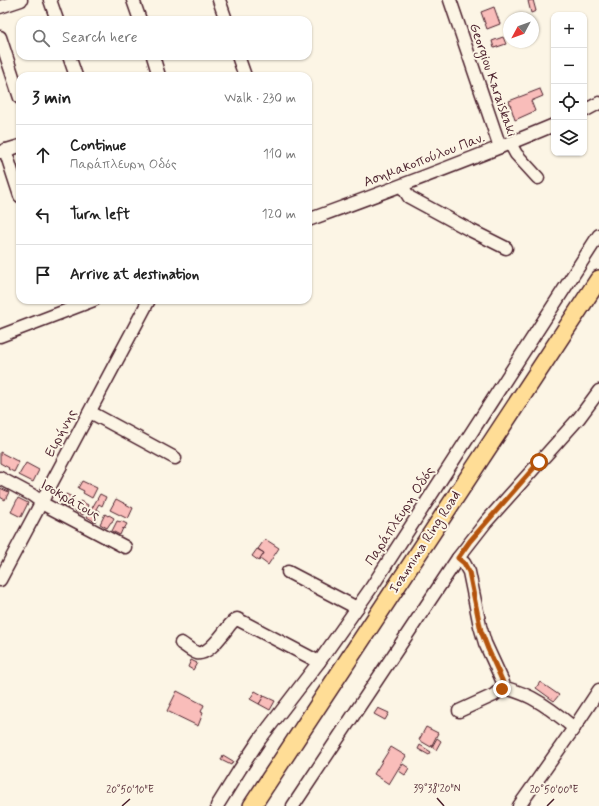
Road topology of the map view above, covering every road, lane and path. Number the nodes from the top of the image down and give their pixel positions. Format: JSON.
{"nodes":[{"id":1,"x":21,"y":0,"type":"edge"},
{"id":2,"x":50,"y":0,"type":"edge"},
{"id":3,"x":133,"y":0,"type":"edge"},
{"id":4,"x":219,"y":0,"type":"edge"},
{"id":5,"x":450,"y":0,"type":"edge"},
{"id":6,"x":0,"y":7,"type":"edge"},
{"id":7,"x":56,"y":16,"type":"edge"},
{"id":8,"x":139,"y":16,"type":"edge"},
{"id":9,"x":225,"y":16,"type":"edge"},
{"id":10,"x":0,"y":38,"type":"edge"},
{"id":11,"x":70,"y":60,"type":"edge"},
{"id":12,"x":153,"y":60,"type":"edge"},
{"id":13,"x":239,"y":60,"type":"edge"},
{"id":14,"x":75,"y":72,"type":"edge"},
{"id":15,"x":158,"y":72,"type":"edge"},
{"id":16,"x":241,"y":72,"type":"edge"},
{"id":17,"x":16,"y":86,"type":"edge"},
{"id":18,"x":599,"y":103,"type":"edge"},
{"id":19,"x":587,"y":109,"type":"edge"},
{"id":20,"x":551,"y":126,"type":"edge"},
{"id":21,"x":505,"y":145,"type":"junction"},
{"id":22,"x":16,"y":147,"type":"edge"},
{"id":23,"x":3,"y":151,"type":"edge"},
{"id":24,"x":538,"y":178,"type":"dead end"},
{"id":25,"x":16,"y":185,"type":"edge"},
{"id":26,"x":402,"y":186,"type":"junction"},
{"id":27,"x":312,"y":219,"type":"edge"},
{"id":28,"x":599,"y":235,"type":"edge"},
{"id":29,"x":506,"y":248,"type":"dead end"},
{"id":30,"x":599,"y":279,"type":"edge"},
{"id":31,"x":81,"y":304,"type":"edge"},
{"id":32,"x":147,"y":304,"type":"edge"},
{"id":33,"x":1,"y":333,"type":"edge"},
{"id":34,"x":599,"y":391,"type":"edge"},
{"id":35,"x":90,"y":412,"type":"junction"},
{"id":36,"x":175,"y":458,"type":"dead end"},
{"id":37,"x":0,"y":478,"type":"edge"},
{"id":38,"x":42,"y":502,"type":"junction"},
{"id":39,"x":125,"y":548,"type":"dead end"},
{"id":40,"x":458,"y":558,"type":"junction"},
{"id":41,"x":288,"y":572,"type":"dead end"},
{"id":42,"x":0,"y":580,"type":"edge"},
{"id":43,"x":357,"y":608,"type":"junction"},
{"id":44,"x":181,"y":643,"type":"dead end"},
{"id":45,"x":319,"y":662,"type":"junction"},
{"id":46,"x":503,"y":687,"type":"junction"},
{"id":47,"x":599,"y":690,"type":"edge"},
{"id":48,"x":459,"y":711,"type":"dead end"},
{"id":49,"x":574,"y":728,"type":"junction"},
{"id":50,"x":217,"y":806,"type":"edge"},
{"id":51,"x":252,"y":806,"type":"edge"},
{"id":52,"x":293,"y":806,"type":"edge"},
{"id":53,"x":519,"y":806,"type":"edge"}],
"edges":[{"from":1,"to":6,"type":"street"},
{"from":2,"to":7,"type":"street"},
{"from":3,"to":8,"type":"street"},
{"from":4,"to":9,"type":"street"},
{"from":5,"to":21,"type":"street","name":"Georgiou Karaiskaki"},
{"from":10,"to":17,"type":"street"},
{"from":11,"to":14,"type":"street"},
{"from":12,"to":15,"type":"street"},
{"from":13,"to":16,"type":"street"},
{"from":18,"to":19,"type":"street"},
{"from":20,"to":21,"type":"street","name":"Ασημακοπούλου Παν."},
{"from":21,"to":24,"type":"street","name":"Georgiou Karaiskaki"},
{"from":21,"to":26,"type":"street","name":"Ασημακοπούλου Παν."},
{"from":22,"to":23,"type":"street"},
{"from":23,"to":25,"type":"street"},
{"from":26,"to":27,"type":"street","name":"Ασημακοπούλου Παν."},
{"from":26,"to":29,"type":"street"},
{"from":28,"to":43,"type":"street","name":"Παράπλευρη Οδός"},
{"from":30,"to":51,"type":"highway","name":"Ioannina Ring Road"},
{"from":31,"to":33,"type":"street"},
{"from":32,"to":35,"type":"street","name":"Ειρήνης"},
{"from":34,"to":40,"type":"street"},
{"from":35,"to":36,"type":"street"},
{"from":35,"to":38,"type":"street","name":"Ειρήνης"},
{"from":37,"to":38,"type":"street","name":"Ισοκράτους"},
{"from":38,"to":39,"type":"street","name":"Ισοκράτους"},
{"from":38,"to":42,"type":"street","name":"Ειρήνης"},
{"from":40,"to":46,"type":"street"},
{"from":40,"to":52,"type":"street"},
{"from":41,"to":43,"type":"street"},
{"from":43,"to":45,"type":"street","name":"Παράπλευρη Οδός"},
{"from":44,"to":45,"type":"street"},
{"from":45,"to":50,"type":"street","name":"Παράπλευρη Οδός"},
{"from":46,"to":48,"type":"street"},
{"from":46,"to":49,"type":"street"},
{"from":47,"to":49,"type":"street"},
{"from":49,"to":53,"type":"street"}]}
